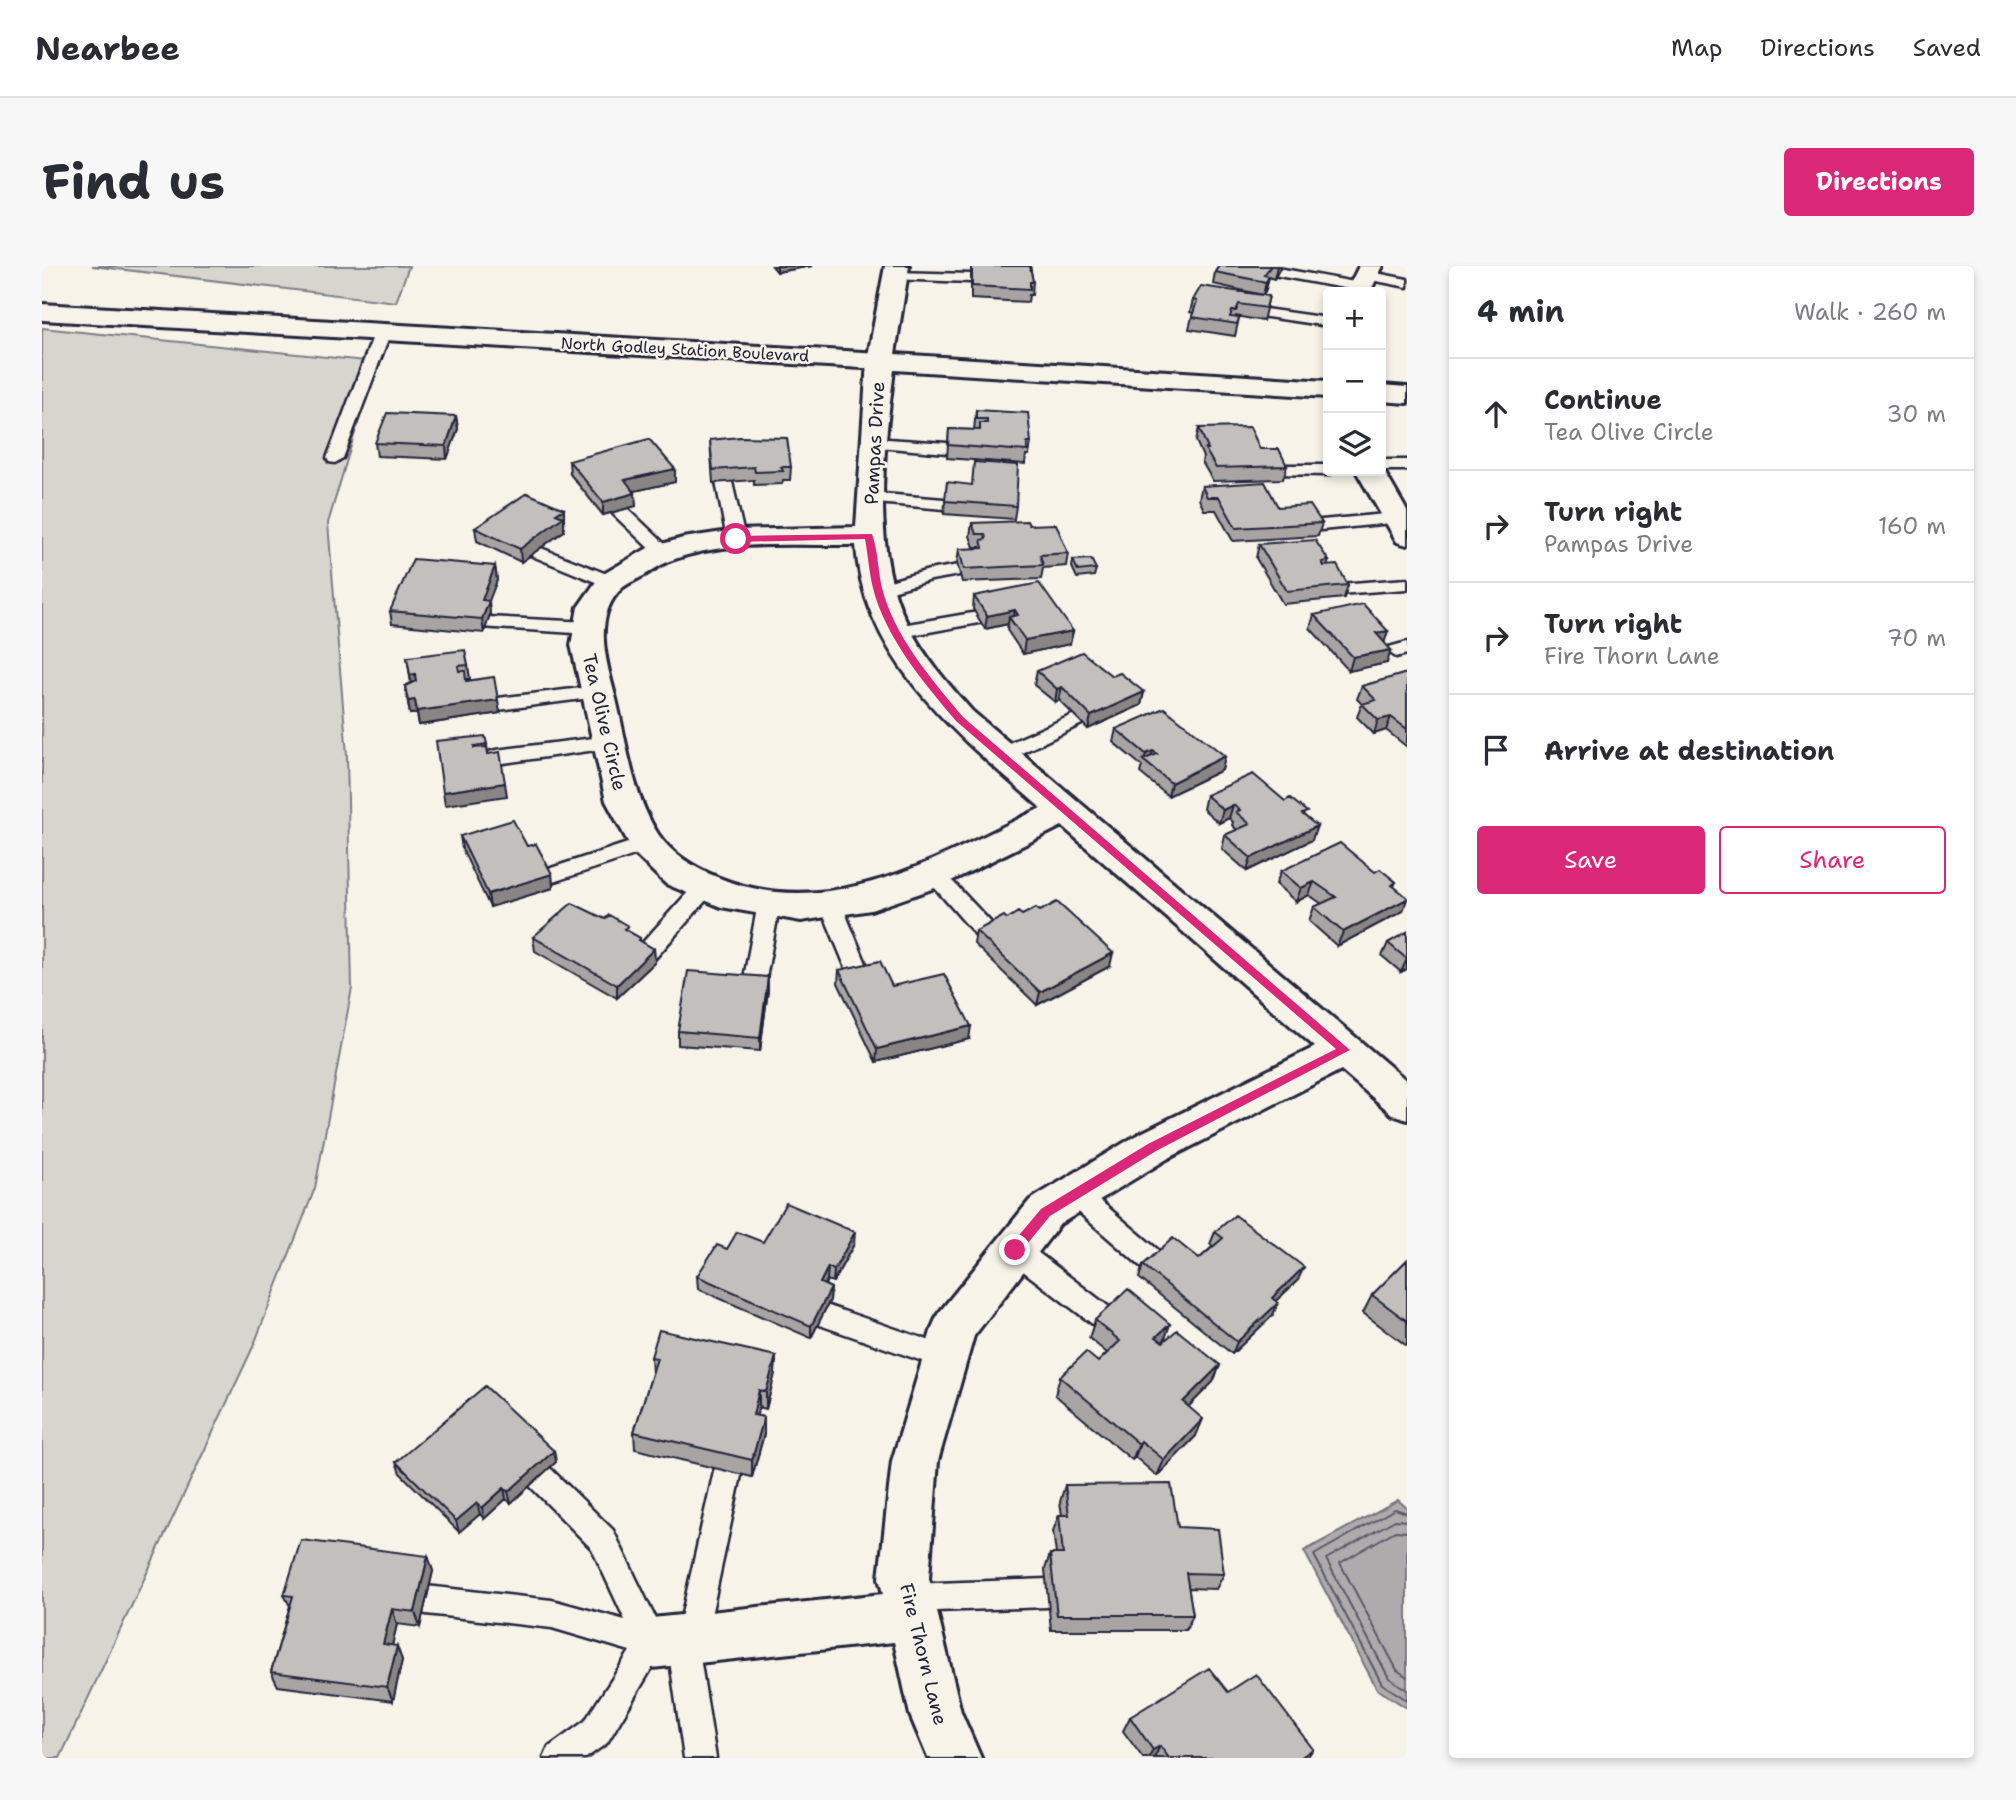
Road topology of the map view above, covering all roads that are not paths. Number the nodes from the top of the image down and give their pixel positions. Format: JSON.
{"nodes":[{"id":1,"x":896,"y":271,"type":"edge"},
{"id":2,"x":1278,"y":272,"type":"dead end"},
{"id":3,"x":971,"y":278,"type":"edge"},
{"id":4,"x":1364,"y":280,"type":"edge"},
{"id":5,"x":1407,"y":284,"type":"edge"},
{"id":6,"x":42,"y":312,"type":"edge"},
{"id":7,"x":1265,"y":313,"type":"edge"},
{"id":8,"x":1323,"y":321,"type":"edge"},
{"id":9,"x":383,"y":331,"type":"junction"},
{"id":10,"x":880,"y":360,"type":"junction"},
{"id":11,"x":1323,"y":389,"type":"edge"},
{"id":12,"x":1386,"y":393,"type":"edge"},
{"id":13,"x":1407,"y":394,"type":"edge"},
{"id":14,"x":873,"y":443,"type":"junction"},
{"id":15,"x":947,"y":449,"type":"edge"},
{"id":16,"x":335,"y":458,"type":"dead end"},
{"id":17,"x":1386,"y":465,"type":"edge"},
{"id":18,"x":1407,"y":465,"type":"edge"},
{"id":19,"x":1279,"y":470,"type":"edge"},
{"id":20,"x":1323,"y":470,"type":"edge"},
{"id":21,"x":1373,"y":476,"type":"edge"},
{"id":22,"x":724,"y":482,"type":"edge"},
{"id":23,"x":871,"y":498,"type":"junction"},
{"id":24,"x":944,"y":504,"type":"edge"},
{"id":25,"x":620,"y":510,"type":"edge"},
{"id":26,"x":1311,"y":526,"type":"edge"},
{"id":27,"x":1403,"y":526,"type":"edge"},
{"id":28,"x":869,"y":536,"type":"junction"},
{"id":29,"x":736,"y":539,"type":"junction"},
{"id":30,"x":536,"y":551,"type":"edge"},
{"id":31,"x":664,"y":553,"type":"junction"},
{"id":32,"x":959,"y":570,"type":"edge"},
{"id":33,"x":611,"y":582,"type":"junction"},
{"id":34,"x":1407,"y":584,"type":"edge"},
{"id":35,"x":1339,"y":589,"type":"edge"},
{"id":36,"x":878,"y":590,"type":"junction"},
{"id":37,"x":978,"y":618,"type":"edge"},
{"id":38,"x":487,"y":624,"type":"edge"},
{"id":39,"x":590,"y":628,"type":"junction"},
{"id":40,"x":897,"y":632,"type":"junction"},
{"id":41,"x":598,"y":692,"type":"junction"},
{"id":42,"x":498,"y":704,"type":"edge"},
{"id":43,"x":1077,"y":719,"type":"edge"},
{"id":44,"x":610,"y":742,"type":"junction"},
{"id":45,"x":1000,"y":755,"type":"junction"},
{"id":46,"x":496,"y":757,"type":"edge"},
{"id":47,"x":1064,"y":811,"type":"junction"},
{"id":48,"x":646,"y":844,"type":"junction"},
{"id":49,"x":934,"y":874,"type":"junction"},
{"id":50,"x":547,"y":877,"type":"edge"},
{"id":51,"x":706,"y":886,"type":"junction"},
{"id":52,"x":830,"y":903,"type":"junction"},
{"id":53,"x":769,"y":904,"type":"junction"},
{"id":54,"x":990,"y":936,"type":"edge"},
{"id":55,"x":644,"y":956,"type":"edge"},
{"id":56,"x":861,"y":978,"type":"edge"},
{"id":57,"x":753,"y":989,"type":"edge"},
{"id":58,"x":1344,"y":1050,"type":"junction"},
{"id":59,"x":1407,"y":1104,"type":"edge"},
{"id":60,"x":1075,"y":1194,"type":"junction"},
{"id":61,"x":1015,"y":1250,"type":"junction"},
{"id":62,"x":1154,"y":1263,"type":"edge"},
{"id":63,"x":823,"y":1315,"type":"edge"},
{"id":64,"x":1108,"y":1321,"type":"edge"},
{"id":65,"x":945,"y":1357,"type":"junction"},
{"id":66,"x":728,"y":1471,"type":"edge"},
{"id":67,"x":540,"y":1477,"type":"edge"},
{"id":68,"x":1047,"y":1592,"type":"dead end"},
{"id":69,"x":426,"y":1600,"type":"edge"},
{"id":70,"x":911,"y":1607,"type":"junction"},
{"id":71,"x":675,"y":1641,"type":"junction"},
{"id":72,"x":560,"y":1758,"type":"edge"},
{"id":73,"x":701,"y":1758,"type":"edge"},
{"id":74,"x":955,"y":1758,"type":"edge"}],
"edges":[{"from":1,"to":3,"type":"lane"},
{"from":1,"to":10,"type":"street","name":"Pampas Drive"},
{"from":2,"to":4,"type":"lane"},
{"from":4,"to":5,"type":"lane"},
{"from":6,"to":9,"type":"street","name":"North Godley Station Boulevard"},
{"from":7,"to":8,"type":"lane"},
{"from":9,"to":10,"type":"street","name":"North Godley Station Boulevard"},
{"from":9,"to":16,"type":"lane"},
{"from":10,"to":11,"type":"street","name":"North Godley Station Boulevard"},
{"from":10,"to":14,"type":"street","name":"Pampas Drive"},
{"from":12,"to":13,"type":"street"},
{"from":14,"to":15,"type":"lane"},
{"from":14,"to":23,"type":"street","name":"Pampas Drive"},
{"from":17,"to":18,"type":"lane"},
{"from":19,"to":20,"type":"lane"},
{"from":21,"to":27,"type":"street"},
{"from":22,"to":29,"type":"lane"},
{"from":23,"to":24,"type":"lane"},
{"from":23,"to":28,"type":"street","name":"Pampas Drive"},
{"from":25,"to":31,"type":"lane"},
{"from":26,"to":27,"type":"lane"},
{"from":28,"to":29,"type":"street","name":"Tea Olive Circle"},
{"from":28,"to":36,"type":"street","name":"Pampas Drive"},
{"from":29,"to":31,"type":"street","name":"Tea Olive Circle"},
{"from":30,"to":33,"type":"lane"},
{"from":31,"to":33,"type":"street","name":"Tea Olive Circle"},
{"from":32,"to":36,"type":"lane"},
{"from":33,"to":39,"type":"street","name":"Tea Olive Circle"},
{"from":34,"to":35,"type":"lane"},
{"from":36,"to":40,"type":"street","name":"Pampas Drive"},
{"from":37,"to":40,"type":"lane"},
{"from":38,"to":39,"type":"lane"},
{"from":39,"to":41,"type":"street","name":"Tea Olive Circle"},
{"from":40,"to":45,"type":"street","name":"Pampas Drive"},
{"from":41,"to":42,"type":"lane"},
{"from":41,"to":44,"type":"street","name":"Tea Olive Circle"},
{"from":43,"to":45,"type":"lane"},
{"from":44,"to":46,"type":"lane"},
{"from":44,"to":48,"type":"street","name":"Tea Olive Circle"},
{"from":45,"to":47,"type":"street","name":"Pampas Drive"},
{"from":47,"to":49,"type":"street","name":"Tea Olive Circle"},
{"from":47,"to":58,"type":"street","name":"Pampas Drive"},
{"from":48,"to":50,"type":"lane"},
{"from":48,"to":51,"type":"street","name":"Tea Olive Circle"},
{"from":49,"to":52,"type":"street","name":"Tea Olive Circle"},
{"from":49,"to":54,"type":"lane"},
{"from":51,"to":53,"type":"street","name":"Tea Olive Circle"},
{"from":51,"to":55,"type":"lane"},
{"from":52,"to":53,"type":"street","name":"Tea Olive Circle"},
{"from":52,"to":56,"type":"lane"},
{"from":53,"to":57,"type":"lane"},
{"from":58,"to":59,"type":"street","name":"Pampas Drive"},
{"from":58,"to":60,"type":"street","name":"Fire Thorn Lane"},
{"from":60,"to":61,"type":"street","name":"Fire Thorn Lane"},
{"from":60,"to":62,"type":"lane"},
{"from":61,"to":64,"type":"lane"},
{"from":61,"to":65,"type":"street","name":"Fire Thorn Lane"},
{"from":63,"to":65,"type":"lane"},
{"from":65,"to":70,"type":"street","name":"Fire Thorn Lane"},
{"from":66,"to":71,"type":"lane"},
{"from":67,"to":71,"type":"lane"},
{"from":68,"to":70,"type":"lane"},
{"from":69,"to":71,"type":"lane"},
{"from":70,"to":71,"type":"street"},
{"from":70,"to":74,"type":"street","name":"Fire Thorn Lane"},
{"from":71,"to":72,"type":"lane"},
{"from":71,"to":73,"type":"lane"}]}
